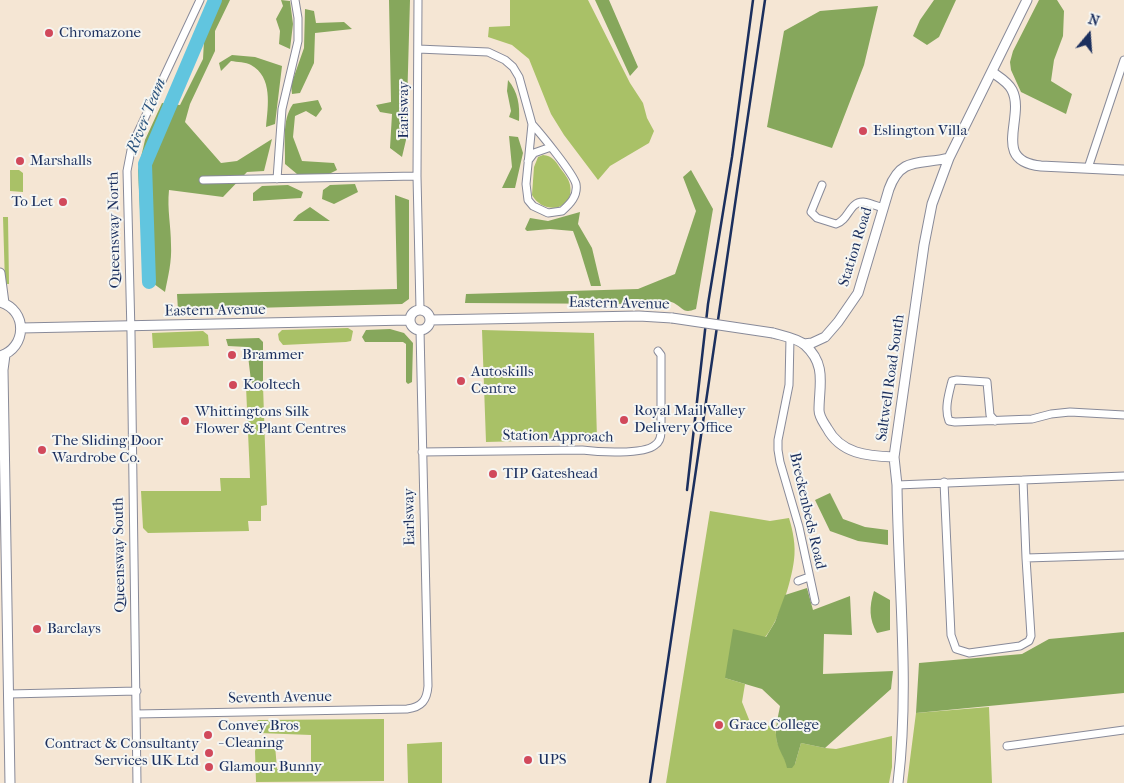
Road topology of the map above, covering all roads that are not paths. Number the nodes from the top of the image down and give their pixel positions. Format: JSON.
{"nodes":[{"id":1,"x":200,"y":0,"type":"edge"},
{"id":2,"x":296,"y":0,"type":"edge"},
{"id":3,"x":418,"y":0,"type":"edge"},
{"id":4,"x":1027,"y":0,"type":"edge"},
{"id":5,"x":418,"y":49,"type":"junction"},
{"id":6,"x":1124,"y":60,"type":"edge"},
{"id":7,"x":992,"y":72,"type":"junction"},
{"id":8,"x":532,"y":124,"type":"junction"},
{"id":9,"x":551,"y":147,"type":"junction"},
{"id":10,"x":949,"y":158,"type":"junction"},
{"id":11,"x":528,"y":161,"type":"junction"},
{"id":12,"x":1088,"y":168,"type":"junction"},
{"id":13,"x":1124,"y":170,"type":"edge"},
{"id":14,"x":418,"y":176,"type":"junction"},
{"id":15,"x":278,"y":179,"type":"junction"},
{"id":16,"x":203,"y":180,"type":"dead end"},
{"id":17,"x":822,"y":185,"type":"dead end"},
{"id":18,"x":883,"y":208,"type":"junction"},
{"id":19,"x":0,"y":273,"type":"edge"},
{"id":20,"x":2,"y":302,"type":"edge"},
{"id":21,"x":420,"y":309,"type":"junction"},
{"id":22,"x":409,"y":320,"type":"junction"},
{"id":23,"x":430,"y":320,"type":"junction"},
{"id":24,"x":131,"y":326,"type":"junction"},
{"id":25,"x":21,"y":328,"type":"junction"},
{"id":26,"x":420,"y":330,"type":"junction"},
{"id":27,"x":790,"y":338,"type":"junction"},
{"id":28,"x":804,"y":344,"type":"junction"},
{"id":29,"x":658,"y":351,"type":"dead end"},
{"id":30,"x":3,"y":356,"type":"edge"},
{"id":31,"x":1124,"y":415,"type":"edge"},
{"id":32,"x":995,"y":421,"type":"junction"},
{"id":33,"x":422,"y":452,"type":"junction"},
{"id":34,"x":894,"y":457,"type":"junction"},
{"id":35,"x":1124,"y":476,"type":"edge"},
{"id":36,"x":1023,"y":480,"type":"junction"},
{"id":37,"x":944,"y":482,"type":"junction"},
{"id":38,"x":897,"y":485,"type":"junction"},
{"id":39,"x":1124,"y":555,"type":"edge"},
{"id":40,"x":1026,"y":558,"type":"junction"},
{"id":41,"x":809,"y":577,"type":"junction"},
{"id":42,"x":798,"y":580,"type":"dead end"},
{"id":43,"x":815,"y":601,"type":"dead end"},
{"id":44,"x":137,"y":691,"type":"junction"},
{"id":45,"x":9,"y":694,"type":"junction"},
{"id":46,"x":423,"y":703,"type":"joint"},
{"id":47,"x":136,"y":714,"type":"junction"},
{"id":48,"x":1124,"y":730,"type":"edge"},
{"id":49,"x":1007,"y":746,"type":"dead end"},
{"id":50,"x":10,"y":783,"type":"edge"},
{"id":51,"x":137,"y":783,"type":"edge"},
{"id":52,"x":898,"y":783,"type":"edge"}],
"edges":[{"from":1,"to":24,"type":"street","name":"Queensway North"},
{"from":2,"to":15,"type":"street"},
{"from":3,"to":5,"type":"street","name":"Earlsway"},
{"from":4,"to":7,"type":"street","name":"Saltwell Road South"},
{"from":5,"to":8,"type":"street"},
{"from":5,"to":14,"type":"street","name":"Earlsway"},
{"from":6,"to":12,"type":"street"},
{"from":7,"to":10,"type":"street","name":"Saltwell Road South"},
{"from":7,"to":12,"type":"street"},
{"from":8,"to":9,"type":"street"},
{"from":8,"to":11,"type":"street"},
{"from":9,"to":11,"type":"street"},
{"from":9,"to":11,"type":"street"},
{"from":10,"to":18,"type":"street","name":"Station Road"},
{"from":10,"to":34,"type":"street","name":"Saltwell Road South"},
{"from":12,"to":13,"type":"street"},
{"from":14,"to":15,"type":"street"},
{"from":14,"to":21,"type":"street","name":"Earlsway"},
{"from":15,"to":16,"type":"street"},
{"from":17,"to":18,"type":"street"},
{"from":18,"to":28,"type":"street","name":"Station Road"},
{"from":19,"to":20,"type":"street"},
{"from":20,"to":25,"type":"street"},
{"from":21,"to":22,"type":"street"},
{"from":21,"to":23,"type":"street"},
{"from":22,"to":24,"type":"street","name":"Eastern Avenue"},
{"from":22,"to":26,"type":"street"},
{"from":23,"to":26,"type":"street"},
{"from":23,"to":27,"type":"street","name":"Eastern Avenue","bridge":true},
{"from":24,"to":25,"type":"street","name":"Eastern Avenue"},
{"from":24,"to":44,"type":"street","name":"Queensway South"},
{"from":25,"to":30,"type":"street"},
{"from":26,"to":33,"type":"street","name":"Earlsway"},
{"from":27,"to":28,"type":"street","name":"Eastern Avenue"},
{"from":27,"to":41,"type":"street","name":"Breckenbeds Road"},
{"from":28,"to":34,"type":"street"},
{"from":29,"to":33,"type":"street","name":"Station Approach"},
{"from":30,"to":45,"type":"street"},
{"from":31,"to":32,"type":"street"},
{"from":32,"to":32,"type":"street"},
{"from":33,"to":46,"type":"street","name":"Earlsway"},
{"from":34,"to":38,"type":"street","name":"Saltwell Road South"},
{"from":35,"to":36,"type":"street"},
{"from":36,"to":37,"type":"street"},
{"from":36,"to":40,"type":"street"},
{"from":37,"to":38,"type":"street"},
{"from":37,"to":40,"type":"street"},
{"from":38,"to":52,"type":"street","name":"Saltwell Road South"},
{"from":39,"to":40,"type":"street"},
{"from":41,"to":42,"type":"street"},
{"from":41,"to":43,"type":"street","name":"Breckenbeds Road"},
{"from":44,"to":45,"type":"street"},
{"from":44,"to":47,"type":"street","name":"Queensway South"},
{"from":45,"to":50,"type":"street"},
{"from":46,"to":47,"type":"street","name":"Seventh Avenue"},
{"from":47,"to":51,"type":"street","name":"Queensway South"},
{"from":48,"to":49,"type":"street"}]}
